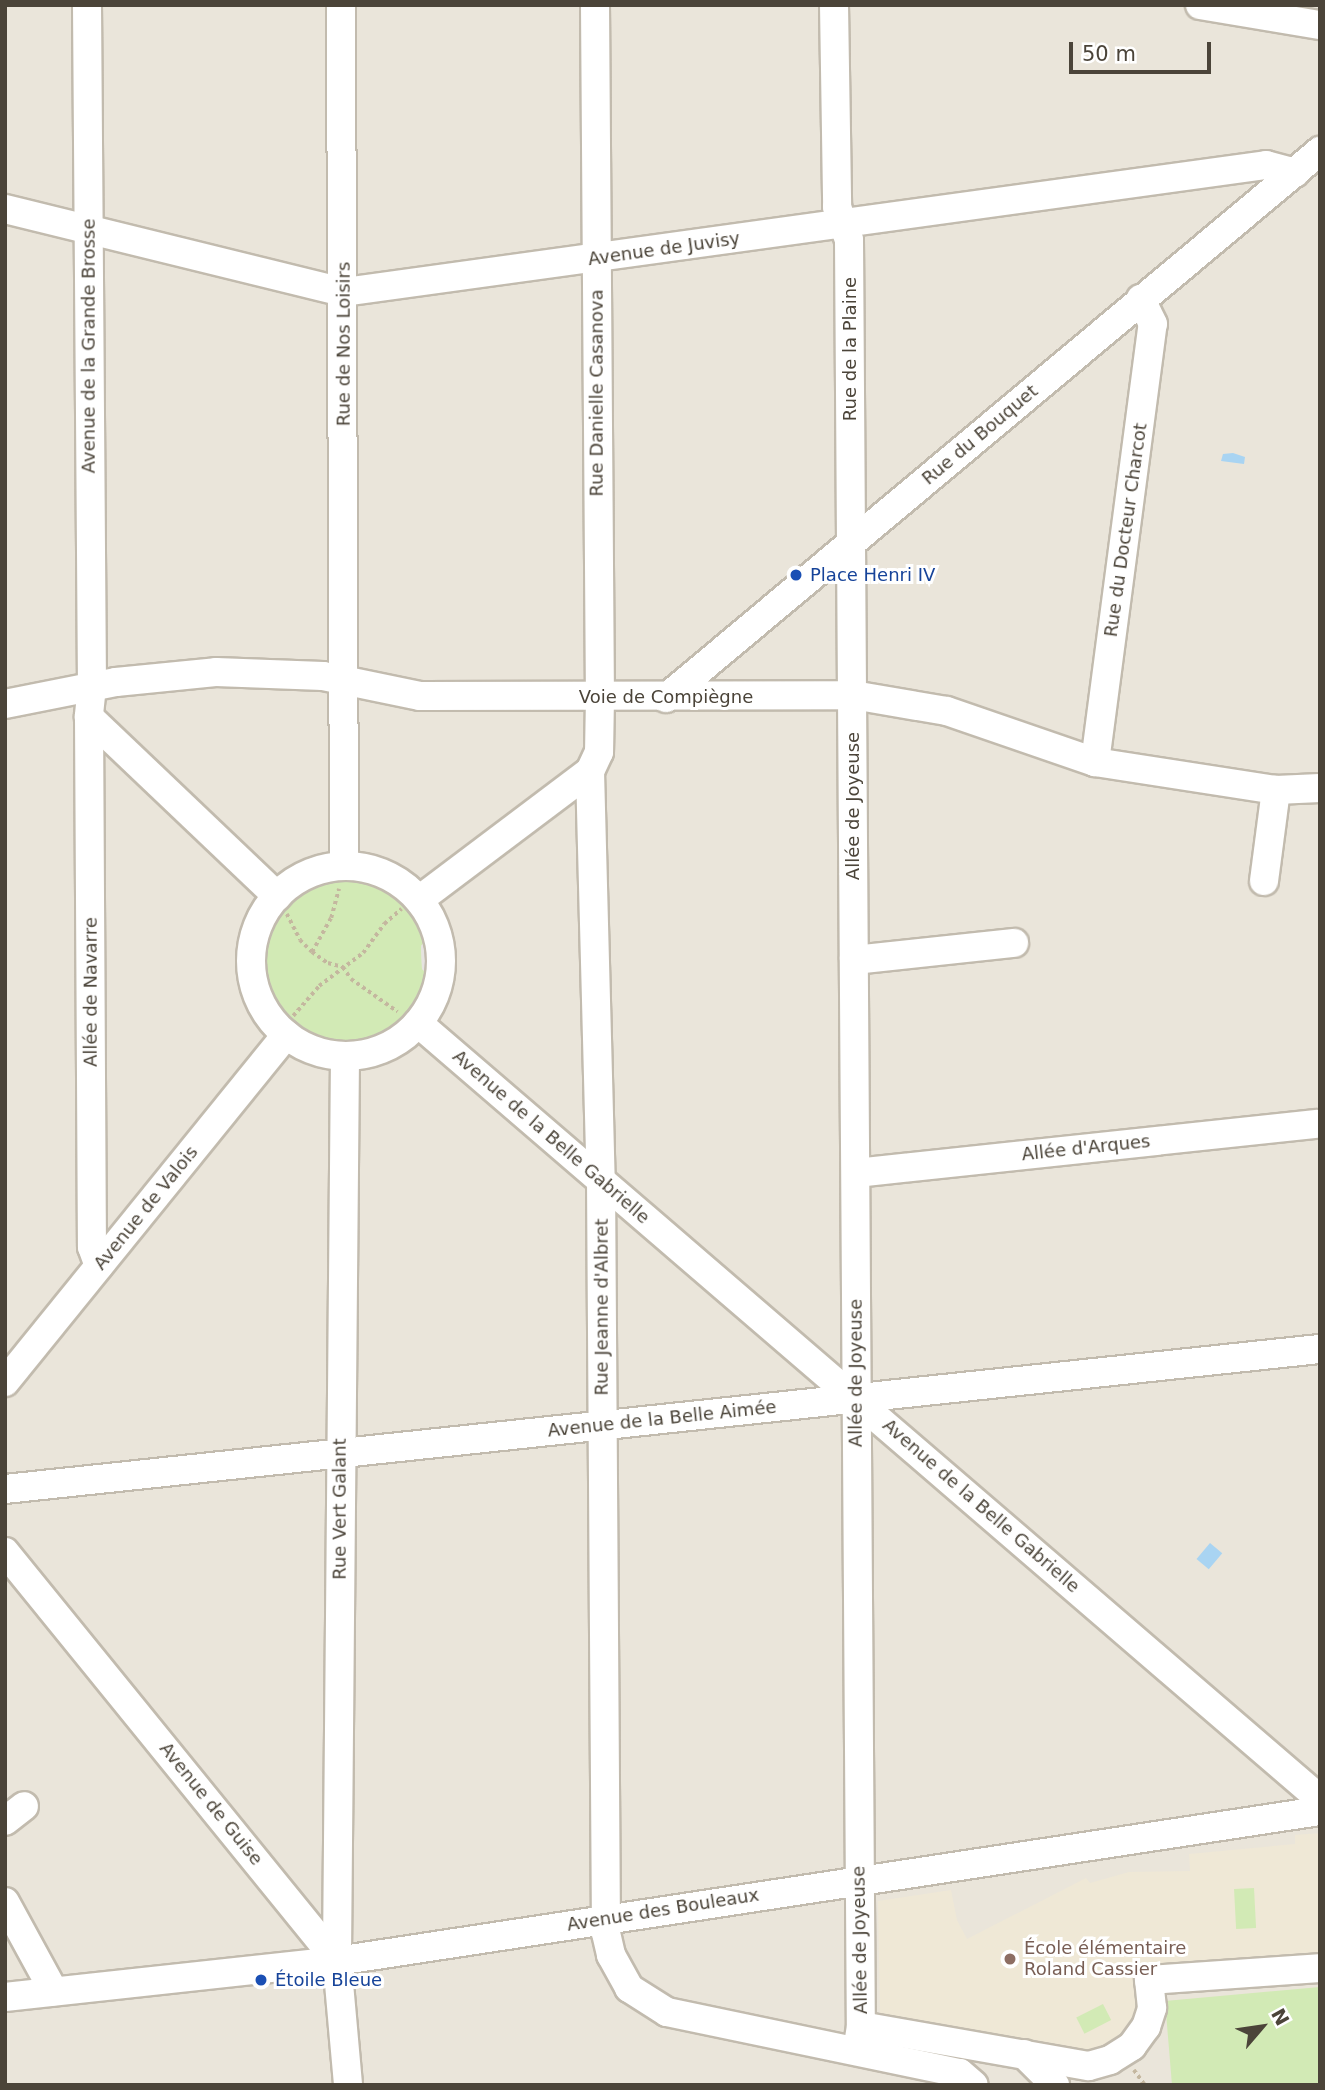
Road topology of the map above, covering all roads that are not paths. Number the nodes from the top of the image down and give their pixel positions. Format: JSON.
{"nodes":[{"id":1,"x":87,"y":5,"type":"edge"},
{"id":2,"x":341,"y":5,"type":"edge"},
{"id":3,"x":595,"y":5,"type":"edge"},
{"id":4,"x":834,"y":5,"type":"edge"},
{"id":5,"x":1210,"y":6,"type":"edge"},
{"id":6,"x":1320,"y":25,"type":"edge"},
{"id":7,"x":1320,"y":151,"type":"edge"},
{"id":8,"x":1295,"y":173,"type":"junction"},
{"id":9,"x":5,"y":209,"type":"edge"},
{"id":10,"x":842,"y":224,"type":"junction"},
{"id":11,"x":88,"y":229,"type":"junction"},
{"id":12,"x":596,"y":258,"type":"junction"},
{"id":13,"x":344,"y":292,"type":"junction"},
{"id":14,"x":1142,"y":299,"type":"junction"},
{"id":15,"x":852,"y":542,"type":"junction"},
{"id":16,"x":345,"y":682,"type":"junction"},
{"id":17,"x":92,"y":686,"type":"junction"},
{"id":18,"x":853,"y":695,"type":"junction"},
{"id":19,"x":600,"y":697,"type":"junction"},
{"id":20,"x":666,"y":698,"type":"junction"},
{"id":21,"x":5,"y":704,"type":"edge"},
{"id":22,"x":89,"y":717,"type":"junction"},
{"id":23,"x":1095,"y":762,"type":"junction"},
{"id":24,"x":590,"y":771,"type":"junction"},
{"id":25,"x":1320,"y":788,"type":"edge"},
{"id":26,"x":1276,"y":790,"type":"junction"},
{"id":27,"x":344,"y":866,"type":"junction"},
{"id":28,"x":1264,"y":881,"type":"dead end"},
{"id":29,"x":275,"y":898,"type":"junction"},
{"id":30,"x":418,"y":899,"type":"junction"},
{"id":31,"x":1014,"y":943,"type":"dead end"},
{"id":32,"x":854,"y":960,"type":"junction"},
{"id":33,"x":417,"y":1025,"type":"junction"},
{"id":34,"x":284,"y":1033,"type":"junction"},
{"id":35,"x":345,"y":1056,"type":"junction"},
{"id":36,"x":1316,"y":1124,"type":"dead end"},
{"id":37,"x":856,"y":1173,"type":"junction"},
{"id":38,"x":601,"y":1180,"type":"junction"},
{"id":39,"x":99,"y":1266,"type":"junction"},
{"id":40,"x":1320,"y":1349,"type":"edge"},
{"id":41,"x":5,"y":1381,"type":"edge"},
{"id":42,"x":856,"y":1399,"type":"junction"},
{"id":43,"x":602,"y":1425,"type":"junction"},
{"id":44,"x":341,"y":1452,"type":"junction"},
{"id":45,"x":5,"y":1489,"type":"edge"},
{"id":46,"x":5,"y":1552,"type":"edge"},
{"id":47,"x":1320,"y":1799,"type":"edge"},
{"id":48,"x":1320,"y":1811,"type":"edge"},
{"id":49,"x":860,"y":1880,"type":"junction"},
{"id":50,"x":5,"y":1902,"type":"edge"},
{"id":51,"x":605,"y":1918,"type":"junction"},
{"id":52,"x":337,"y":1961,"type":"junction"},
{"id":53,"x":1320,"y":1968,"type":"edge"},
{"id":54,"x":54,"y":1992,"type":"junction"},
{"id":55,"x":5,"y":1997,"type":"edge"},
{"id":56,"x":859,"y":2038,"type":"junction"},
{"id":57,"x":1024,"y":2054,"type":"junction"},
{"id":58,"x":348,"y":2085,"type":"edge"},
{"id":59,"x":974,"y":2085,"type":"edge"},
{"id":60,"x":1055,"y":2085,"type":"edge"}],
"edges":[{"from":1,"to":11,"type":"street","name":"Avenue de la Grande Brosse"},
{"from":2,"to":13,"type":"street","name":"Rue de Nos Loisirs"},
{"from":3,"to":12,"type":"street","name":"Rue Danielle Casanova"},
{"from":4,"to":10,"type":"street","name":"Rue de la Plaine"},
{"from":5,"to":6,"type":"street"},
{"from":7,"to":8,"type":"street"},
{"from":8,"to":10,"type":"street","name":"Avenue de Juvisy"},
{"from":8,"to":14,"type":"street","name":"Rue du Bouquet"},
{"from":9,"to":11,"type":"street","name":"Avenue de Juvisy"},
{"from":10,"to":12,"type":"street","name":"Avenue de Juvisy"},
{"from":10,"to":15,"type":"street","name":"Rue de la Plaine"},
{"from":11,"to":13,"type":"street","name":"Avenue de Juvisy"},
{"from":11,"to":17,"type":"street","name":"Avenue de la Grande Brosse"},
{"from":12,"to":13,"type":"street","name":"Avenue de Juvisy"},
{"from":12,"to":19,"type":"street","name":"Rue Danielle Casanova"},
{"from":13,"to":16,"type":"street","name":"Rue de Nos Loisirs"},
{"from":14,"to":15,"type":"street","name":"Rue du Bouquet"},
{"from":14,"to":23,"type":"street","name":"Rue du Docteur Charcot"},
{"from":15,"to":18,"type":"street","name":"Rue de la Plaine"},
{"from":15,"to":20,"type":"street","name":"Rue du Bouquet"},
{"from":16,"to":17,"type":"street","name":"Voie de Compiègne"},
{"from":16,"to":19,"type":"street","name":"Voie de Compiègne"},
{"from":16,"to":27,"type":"street"},
{"from":17,"to":21,"type":"street","name":"Voie de Compiègne"},
{"from":17,"to":22,"type":"street"},
{"from":18,"to":20,"type":"street","name":"Voie de Compiègne"},
{"from":18,"to":23,"type":"street","name":"Voie de Compiègne"},
{"from":18,"to":32,"type":"street","name":"Allée de Joyeuse"},
{"from":19,"to":20,"type":"street","name":"Voie de Compiègne"},
{"from":19,"to":24,"type":"street","name":"Rue Jeanne d'Albret"},
{"from":22,"to":29,"type":"street"},
{"from":22,"to":39,"type":"street","name":"Allée de Navarre"},
{"from":23,"to":26,"type":"street","name":"Voie de Compiègne"},
{"from":24,"to":30,"type":"street"},
{"from":24,"to":38,"type":"street","name":"Rue Jeanne d'Albret"},
{"from":25,"to":26,"type":"street","name":"Voie de Compiègne"},
{"from":26,"to":28,"type":"street"},
{"from":27,"to":29,"type":"street"},
{"from":27,"to":30,"type":"street"},
{"from":29,"to":34,"type":"street"},
{"from":30,"to":33,"type":"street"},
{"from":31,"to":32,"type":"street"},
{"from":32,"to":37,"type":"street","name":"Allée de Joyeuse"},
{"from":33,"to":35,"type":"street"},
{"from":33,"to":38,"type":"street","name":"Avenue de la Belle Gabrielle"},
{"from":34,"to":35,"type":"street"},
{"from":34,"to":39,"type":"street","name":"Avenue de Valois"},
{"from":35,"to":44,"type":"street","name":"Rue Vert Galant"},
{"from":36,"to":37,"type":"street","name":"Allée d'Arques"},
{"from":37,"to":42,"type":"street","name":"Allée de Joyeuse"},
{"from":38,"to":42,"type":"street","name":"Avenue de la Belle Gabrielle"},
{"from":38,"to":43,"type":"street","name":"Rue Jeanne d'Albret"},
{"from":39,"to":41,"type":"street","name":"Avenue de Valois"},
{"from":40,"to":42,"type":"street","name":"Avenue de la Belle Aimée"},
{"from":42,"to":43,"type":"street","name":"Avenue de la Belle Aimée"},
{"from":42,"to":47,"type":"street","name":"Avenue de la Belle Gabrielle"},
{"from":42,"to":49,"type":"street","name":"Allée de Joyeuse"},
{"from":43,"to":44,"type":"street","name":"Avenue de la Belle Aimée"},
{"from":43,"to":51,"type":"street","name":"Rue Jeanne d'Albret"},
{"from":44,"to":45,"type":"street","name":"Avenue de la Belle Aimée"},
{"from":44,"to":52,"type":"street","name":"Rue Vert Galant"},
{"from":46,"to":52,"type":"street","name":"Avenue de Guise"},
{"from":48,"to":49,"type":"street","name":"Avenue des Bouleaux"},
{"from":49,"to":51,"type":"street","name":"Avenue des Bouleaux"},
{"from":49,"to":56,"type":"street","name":"Allée de Joyeuse"},
{"from":50,"to":54,"type":"street"},
{"from":51,"to":52,"type":"street","name":"Avenue des Bouleaux"},
{"from":51,"to":56,"type":"street","name":"Rue Jeanne d'Albret"},
{"from":52,"to":54,"type":"street","name":"Avenue des Bouleaux"},
{"from":52,"to":58,"type":"street"},
{"from":53,"to":57,"type":"street"},
{"from":54,"to":55,"type":"street","name":"Avenue des Bouleaux"},
{"from":56,"to":57,"type":"street"},
{"from":56,"to":59,"type":"street"},
{"from":57,"to":60,"type":"street"}]}
